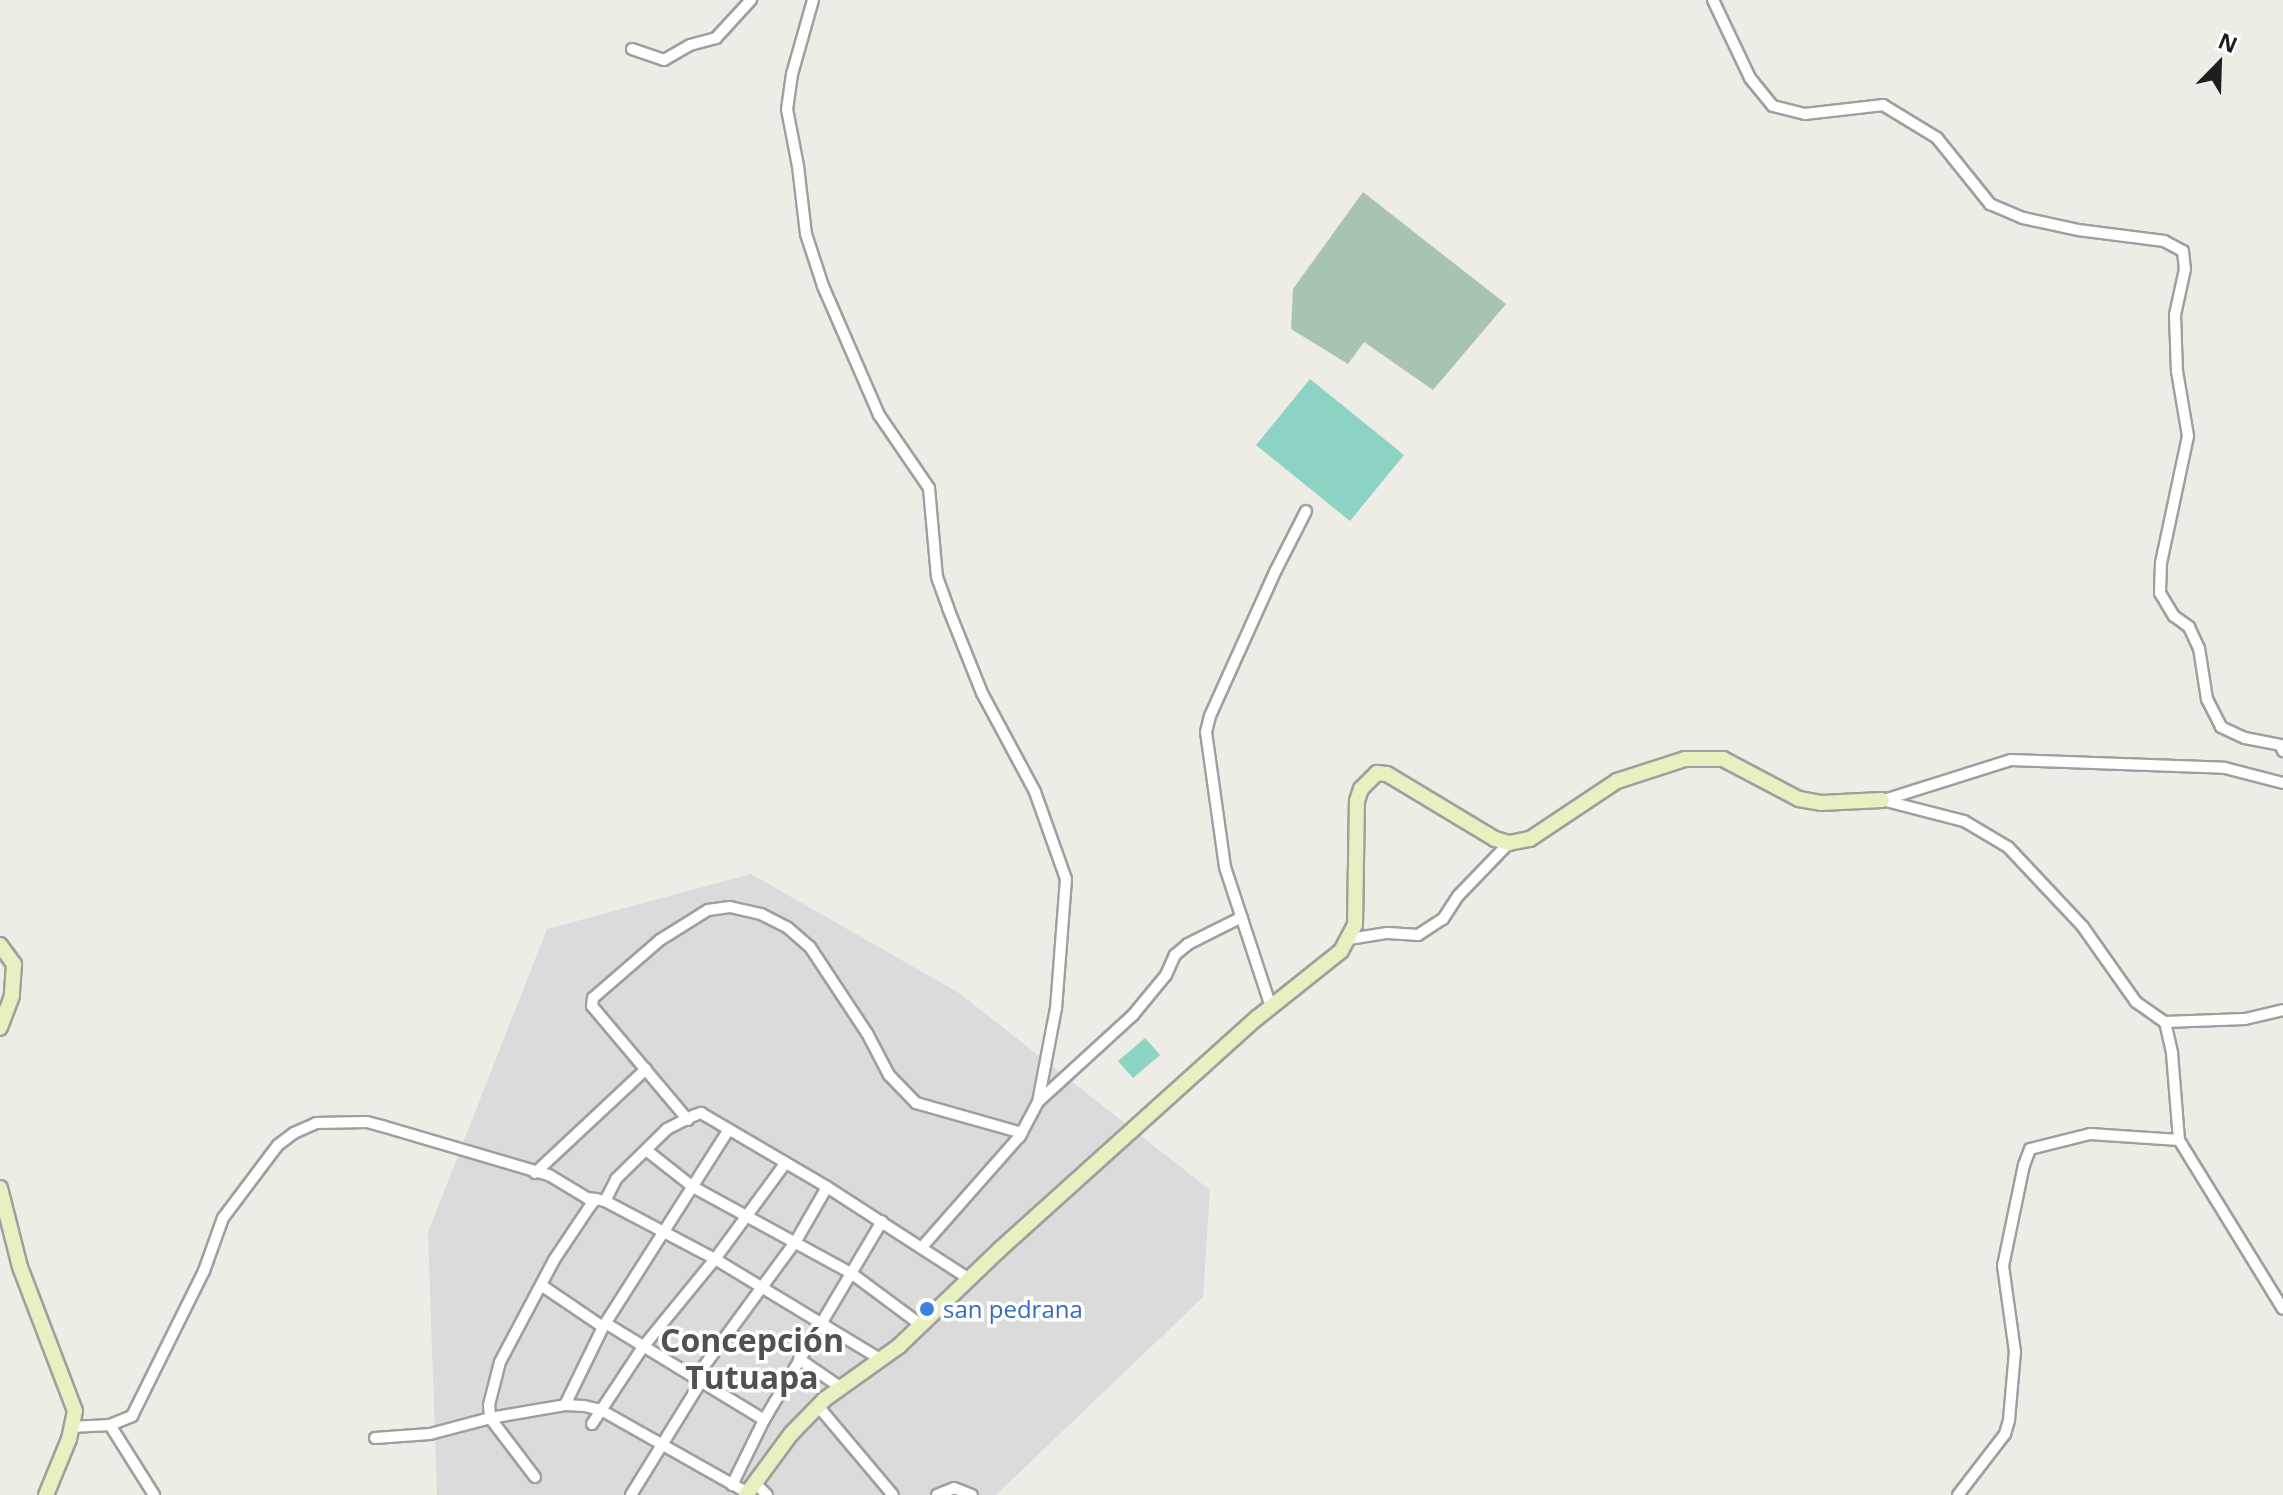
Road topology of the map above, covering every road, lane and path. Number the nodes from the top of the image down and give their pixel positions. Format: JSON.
{"nodes":[{"id":1,"x":751,"y":0,"type":"edge"},
{"id":2,"x":813,"y":0,"type":"edge"},
{"id":3,"x":1713,"y":0,"type":"edge"},
{"id":4,"x":632,"y":49,"type":"dead end"},
{"id":5,"x":1306,"y":511,"type":"dead end"},
{"id":6,"x":2283,"y":751,"type":"edge"},
{"id":7,"x":2283,"y":783,"type":"edge"},
{"id":8,"x":1882,"y":800,"type":"junction"},
{"id":9,"x":1509,"y":843,"type":"junction"},
{"id":10,"x":1242,"y":917,"type":"junction"},
{"id":11,"x":1349,"y":939,"type":"junction"},
{"id":12,"x":0,"y":945,"type":"edge"},
{"id":13,"x":1271,"y":1007,"type":"junction"},
{"id":14,"x":2283,"y":1010,"type":"edge"},
{"id":15,"x":2165,"y":1022,"type":"junction"},
{"id":16,"x":0,"y":1028,"type":"edge"},
{"id":17,"x":646,"y":1069,"type":"junction"},
{"id":18,"x":1038,"y":1102,"type":"junction"},
{"id":19,"x":688,"y":1120,"type":"junction"},
{"id":20,"x":728,"y":1131,"type":"junction"},
{"id":21,"x":1022,"y":1133,"type":"junction"},
{"id":22,"x":2179,"y":1140,"type":"junction"},
{"id":23,"x":646,"y":1150,"type":"junction"},
{"id":24,"x":784,"y":1165,"type":"junction"},
{"id":25,"x":535,"y":1173,"type":"junction"},
{"id":26,"x":693,"y":1187,"type":"junction"},
{"id":27,"x":827,"y":1187,"type":"junction"},
{"id":28,"x":0,"y":1188,"type":"edge"},
{"id":29,"x":601,"y":1200,"type":"junction"},
{"id":30,"x":748,"y":1214,"type":"junction"},
{"id":31,"x":882,"y":1221,"type":"junction"},
{"id":32,"x":666,"y":1231,"type":"junction"},
{"id":33,"x":796,"y":1241,"type":"junction"},
{"id":34,"x":922,"y":1247,"type":"junction"},
{"id":35,"x":715,"y":1259,"type":"junction"},
{"id":36,"x":851,"y":1273,"type":"junction"},
{"id":37,"x":969,"y":1279,"type":"junction"},
{"id":38,"x":541,"y":1285,"type":"junction"},
{"id":39,"x":763,"y":1287,"type":"junction"},
{"id":40,"x":2283,"y":1309,"type":"edge"},
{"id":41,"x":821,"y":1323,"type":"junction"},
{"id":42,"x":921,"y":1325,"type":"junction"},
{"id":43,"x":603,"y":1327,"type":"junction"},
{"id":44,"x":643,"y":1347,"type":"junction"},
{"id":45,"x":799,"y":1359,"type":"junction"},
{"id":46,"x":880,"y":1359,"type":"junction"},
{"id":47,"x":699,"y":1379,"type":"junction"},
{"id":48,"x":840,"y":1387,"type":"junction"},
{"id":49,"x":565,"y":1405,"type":"junction"},
{"id":50,"x":818,"y":1406,"type":"junction"},
{"id":51,"x":601,"y":1410,"type":"junction"},
{"id":52,"x":490,"y":1418,"type":"junction"},
{"id":53,"x":764,"y":1420,"type":"junction"},
{"id":54,"x":592,"y":1424,"type":"dead end"},
{"id":55,"x":110,"y":1425,"type":"junction"},
{"id":56,"x":71,"y":1427,"type":"junction"},
{"id":57,"x":375,"y":1438,"type":"dead end"},
{"id":58,"x":662,"y":1445,"type":"junction"},
{"id":59,"x":535,"y":1477,"type":"dead end"},
{"id":60,"x":732,"y":1485,"type":"junction"},
{"id":61,"x":750,"y":1490,"type":"edge"},
{"id":62,"x":46,"y":1495,"type":"edge"},
{"id":63,"x":154,"y":1495,"type":"edge"},
{"id":64,"x":631,"y":1495,"type":"edge"},
{"id":65,"x":767,"y":1495,"type":"edge"},
{"id":66,"x":893,"y":1495,"type":"edge"},
{"id":67,"x":937,"y":1495,"type":"edge"},
{"id":68,"x":972,"y":1495,"type":"edge"},
{"id":69,"x":1958,"y":1495,"type":"edge"}],
"edges":[{"from":1,"to":4,"type":"street"},
{"from":2,"to":18,"type":"street"},
{"from":3,"to":6,"type":"street"},
{"from":5,"to":10,"type":"street"},
{"from":7,"to":8,"type":"street"},
{"from":8,"to":9,"type":"street"},
{"from":8,"to":15,"type":"street"},
{"from":9,"to":11,"type":"street"},
{"from":9,"to":11,"type":"street"},
{"from":10,"to":13,"type":"street"},
{"from":10,"to":18,"type":"street"},
{"from":11,"to":13,"type":"street"},
{"from":12,"to":16,"type":"street"},
{"from":13,"to":37,"type":"street"},
{"from":14,"to":15,"type":"street"},
{"from":15,"to":22,"type":"street"},
{"from":17,"to":19,"type":"street"},
{"from":17,"to":21,"type":"street"},
{"from":17,"to":25,"type":"street"},
{"from":18,"to":21,"type":"street"},
{"from":19,"to":20,"type":"street"},
{"from":19,"to":23,"type":"street"},
{"from":20,"to":24,"type":"street"},
{"from":20,"to":26,"type":"street"},
{"from":21,"to":34,"type":"street"},
{"from":22,"to":40,"type":"street"},
{"from":22,"to":69,"type":"street"},
{"from":23,"to":26,"type":"street"},
{"from":23,"to":29,"type":"street"},
{"from":24,"to":27,"type":"street"},
{"from":24,"to":30,"type":"street"},
{"from":25,"to":29,"type":"street"},
{"from":25,"to":55,"type":"street"},
{"from":26,"to":30,"type":"street"},
{"from":26,"to":32,"type":"street"},
{"from":27,"to":31,"type":"street"},
{"from":27,"to":33,"type":"street"},
{"from":28,"to":56,"type":"street"},
{"from":29,"to":32,"type":"street"},
{"from":29,"to":38,"type":"street"},
{"from":30,"to":33,"type":"street"},
{"from":30,"to":35,"type":"street"},
{"from":31,"to":34,"type":"street"},
{"from":31,"to":36,"type":"street"},
{"from":32,"to":35,"type":"street"},
{"from":32,"to":43,"type":"street"},
{"from":33,"to":36,"type":"street"},
{"from":33,"to":39,"type":"street"},
{"from":34,"to":37,"type":"street"},
{"from":35,"to":39,"type":"street"},
{"from":35,"to":44,"type":"street"},
{"from":36,"to":41,"type":"street"},
{"from":36,"to":42,"type":"street"},
{"from":37,"to":42,"type":"street"},
{"from":38,"to":43,"type":"street"},
{"from":38,"to":52,"type":"street"},
{"from":39,"to":41,"type":"street"},
{"from":39,"to":47,"type":"street"},
{"from":41,"to":45,"type":"street"},
{"from":41,"to":46,"type":"street"},
{"from":42,"to":46,"type":"street"},
{"from":43,"to":44,"type":"street"},
{"from":43,"to":49,"type":"street"},
{"from":44,"to":47,"type":"street"},
{"from":44,"to":51,"type":"street"},
{"from":45,"to":48,"type":"street"},
{"from":45,"to":53,"type":"street"},
{"from":46,"to":48,"type":"street"},
{"from":47,"to":53,"type":"street"},
{"from":47,"to":58,"type":"street"},
{"from":48,"to":50,"type":"street"},
{"from":49,"to":51,"type":"street"},
{"from":49,"to":52,"type":"street"},
{"from":50,"to":61,"type":"street"},
{"from":50,"to":66,"type":"street"},
{"from":51,"to":54,"type":"street"},
{"from":51,"to":58,"type":"street"},
{"from":52,"to":57,"type":"street"},
{"from":52,"to":59,"type":"street"},
{"from":53,"to":60,"type":"street"},
{"from":55,"to":56,"type":"street"},
{"from":55,"to":63,"type":"street"},
{"from":56,"to":62,"type":"street"},
{"from":58,"to":60,"type":"street"},
{"from":58,"to":64,"type":"street"},
{"from":60,"to":61,"type":"street"},
{"from":61,"to":65,"type":"street"},
{"from":67,"to":68,"type":"street"}]}
